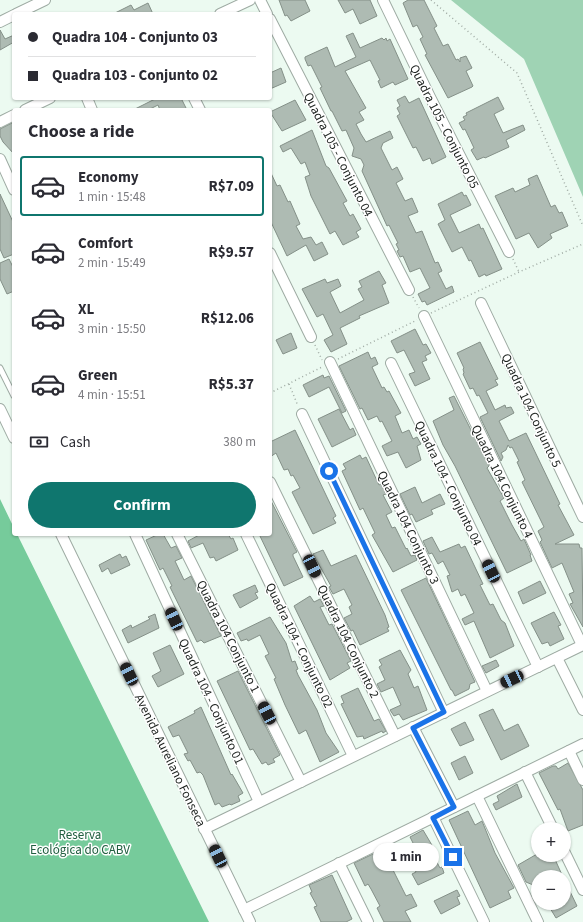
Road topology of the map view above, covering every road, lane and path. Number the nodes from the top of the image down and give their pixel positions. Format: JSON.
{"nodes":[{"id":1,"x":45,"y":0,"type":"edge"},
{"id":2,"x":250,"y":0,"type":"edge"},
{"id":3,"x":260,"y":0,"type":"edge"},
{"id":4,"x":383,"y":0,"type":"edge"},
{"id":5,"x":431,"y":0,"type":"edge"},
{"id":6,"x":236,"y":3,"type":"edge"},
{"id":7,"x":21,"y":12,"type":"edge"},
{"id":8,"x":223,"y":12,"type":"edge"},
{"id":9,"x":267,"y":12,"type":"edge"},
{"id":10,"x":12,"y":16,"type":"edge"},
{"id":11,"x":0,"y":22,"type":"edge"},
{"id":12,"x":272,"y":23,"type":"edge"},
{"id":13,"x":46,"y":100,"type":"edge"},
{"id":14,"x":29,"y":108,"type":"edge"},
{"id":15,"x":12,"y":116,"type":"edge"},
{"id":16,"x":0,"y":122,"type":"edge"},
{"id":17,"x":0,"y":159,"type":"edge"},
{"id":18,"x":12,"y":186,"type":"edge"},
{"id":19,"x":583,"y":226,"type":"edge"},
{"id":20,"x":583,"y":244,"type":"edge"},
{"id":21,"x":509,"y":252,"type":"joint"},
{"id":22,"x":272,"y":257,"type":"edge"},
{"id":23,"x":519,"y":272,"type":"junction"},
{"id":24,"x":409,"y":290,"type":"joint"},
{"id":25,"x":481,"y":303,"type":"dead end"},
{"id":26,"x":424,"y":316,"type":"junction"},
{"id":27,"x":311,"y":338,"type":"joint"},
{"id":28,"x":330,"y":362,"type":"joint"},
{"id":29,"x":391,"y":363,"type":"dead end"},
{"id":30,"x":0,"y":368,"type":"edge"},
{"id":31,"x":288,"y":384,"type":"junction"},
{"id":32,"x":12,"y":392,"type":"edge"},
{"id":33,"x":272,"y":392,"type":"edge"},
{"id":34,"x":0,"y":409,"type":"edge"},
{"id":35,"x":302,"y":414,"type":"joint"},
{"id":36,"x":12,"y":434,"type":"edge"},
{"id":37,"x":272,"y":486,"type":"edge"},
{"id":38,"x":583,"y":517,"type":"edge"},
{"id":39,"x":62,"y":536,"type":"edge"},
{"id":40,"x":136,"y":536,"type":"edge"},
{"id":41,"x":178,"y":536,"type":"edge"},
{"id":42,"x":247,"y":536,"type":"edge"},
{"id":43,"x":583,"y":645,"type":"edge"},
{"id":44,"x":557,"y":658,"type":"junction"},
{"id":45,"x":538,"y":667,"type":"junction"},
{"id":46,"x":487,"y":691,"type":"junction"},
{"id":47,"x":583,"y":710,"type":"edge"},
{"id":48,"x":444,"y":712,"type":"junction"},
{"id":49,"x":413,"y":728,"type":"junction"},
{"id":50,"x":395,"y":736,"type":"junction"},
{"id":51,"x":583,"y":744,"type":"edge"},
{"id":52,"x":569,"y":751,"type":"junction"},
{"id":53,"x":353,"y":756,"type":"junction"},
{"id":54,"x":525,"y":772,"type":"junction"},
{"id":55,"x":583,"y":780,"type":"edge"},
{"id":56,"x":301,"y":782,"type":"junction"},
{"id":57,"x":477,"y":796,"type":"junction"},
{"id":58,"x":259,"y":802,"type":"junction"},
{"id":59,"x":454,"y":807,"type":"junction"},
{"id":60,"x":433,"y":818,"type":"junction"},
{"id":61,"x":550,"y":822,"type":"edge"},
{"id":62,"x":204,"y":829,"type":"junction"},
{"id":63,"x":569,"y":862,"type":"edge"},
{"id":64,"x":339,"y":863,"type":"junction"},
{"id":65,"x":583,"y":890,"type":"edge"},
{"id":66,"x":244,"y":910,"type":"junction"},
{"id":67,"x":250,"y":922,"type":"edge"},
{"id":68,"x":368,"y":922,"type":"edge"},
{"id":69,"x":484,"y":922,"type":"edge"},
{"id":70,"x":538,"y":922,"type":"edge"}],
"edges":[{"from":1,"to":7,"type":"street"},
{"from":2,"to":6,"type":"street"},
{"from":3,"to":9,"type":"street"},
{"from":4,"to":21,"type":"street","name":"Quadra 105 - Conjunto 05"},
{"from":5,"to":19,"type":"path"},
{"from":6,"to":8,"type":"street"},
{"from":10,"to":11,"type":"street"},
{"from":12,"to":24,"type":"street","name":"Quadra 105 - Conjunto 04"},
{"from":13,"to":14,"type":"street"},
{"from":15,"to":16,"type":"street"},
{"from":17,"to":18,"type":"street"},
{"from":20,"to":23,"type":"path"},
{"from":21,"to":23,"type":"path"},
{"from":22,"to":27,"type":"street"},
{"from":23,"to":26,"type":"path"},
{"from":24,"to":26,"type":"path"},
{"from":25,"to":38,"type":"street","name":"Quadra 104 Conjunto 5"},
{"from":26,"to":28,"type":"path"},
{"from":26,"to":43,"type":"street","name":"Quadra 104 Conjunto 4"},
{"from":27,"to":31,"type":"path"},
{"from":28,"to":46,"type":"street","name":"Quadra 104 Conjunto 3"},
{"from":29,"to":45,"type":"street","name":"Quadra 104 - Conjunto 04"},
{"from":30,"to":32,"type":"lane"},
{"from":31,"to":33,"type":"path"},
{"from":31,"to":35,"type":"path"},
{"from":34,"to":36,"type":"street"},
{"from":35,"to":48,"type":"street"},
{"from":37,"to":50,"type":"street","name":"Quadra 104 Conjunto 2"},
{"from":39,"to":62,"type":"street","name":"Avenida Aureliano Fonseca"},
{"from":40,"to":58,"type":"street","name":"Quadra 104 - Conjunto 01"},
{"from":41,"to":56,"type":"street","name":"Quadra 104 Conjunto 1"},
{"from":42,"to":53,"type":"street","name":"Quadra 104 - Conjunto 02"},
{"from":43,"to":44,"type":"street"},
{"from":44,"to":45,"type":"street"},
{"from":44,"to":47,"type":"street"},
{"from":45,"to":46,"type":"street"},
{"from":46,"to":48,"type":"street"},
{"from":48,"to":49,"type":"street"},
{"from":49,"to":50,"type":"street"},
{"from":49,"to":59,"type":"street"},
{"from":50,"to":53,"type":"street"},
{"from":51,"to":52,"type":"street"},
{"from":52,"to":54,"type":"street"},
{"from":52,"to":55,"type":"street"},
{"from":53,"to":56,"type":"street"},
{"from":54,"to":57,"type":"street"},
{"from":54,"to":61,"type":"street"},
{"from":56,"to":58,"type":"street"},
{"from":57,"to":59,"type":"street"},
{"from":57,"to":70,"type":"street"},
{"from":58,"to":62,"type":"street"},
{"from":59,"to":60,"type":"street"},
{"from":60,"to":64,"type":"street"},
{"from":60,"to":69,"type":"street"},
{"from":62,"to":66,"type":"street","name":"Avenida Aureliano Fonseca"},
{"from":63,"to":65,"type":"street"},
{"from":64,"to":66,"type":"street"},
{"from":64,"to":68,"type":"street"},
{"from":66,"to":67,"type":"street","name":"Avenida Aureliano Fonseca"}]}
